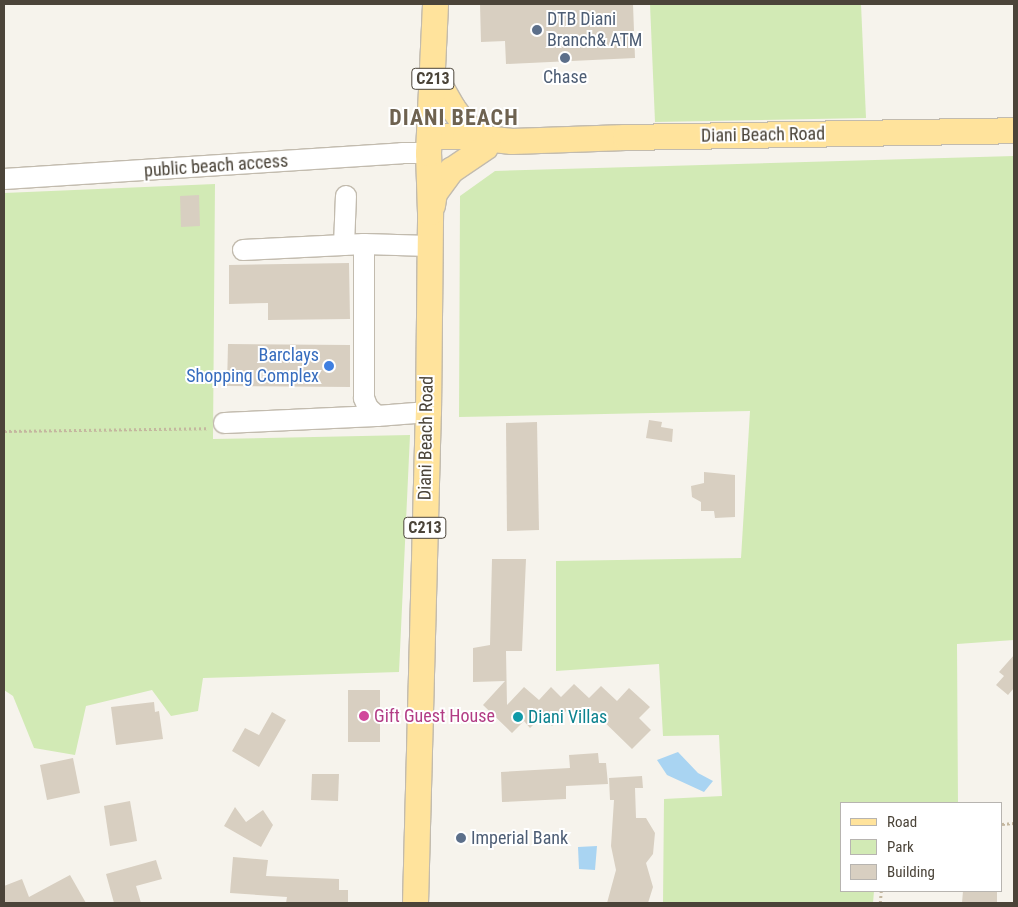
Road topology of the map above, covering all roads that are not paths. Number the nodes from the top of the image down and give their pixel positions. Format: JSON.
{"nodes":[{"id":1,"x":435,"y":4,"type":"edge"},
{"id":2,"x":433,"y":74,"type":"junction"},
{"id":3,"x":1014,"y":130,"type":"edge"},
{"id":4,"x":484,"y":143,"type":"junction"},
{"id":5,"x":429,"y":144,"type":"junction"},
{"id":6,"x":4,"y":179,"type":"edge"},
{"id":7,"x":346,"y":196,"type":"dead end"},
{"id":8,"x":430,"y":212,"type":"junction"},
{"id":9,"x":364,"y":244,"type":"junction"},
{"id":10,"x":344,"y":245,"type":"junction"},
{"id":11,"x":429,"y":246,"type":"junction"},
{"id":12,"x":243,"y":250,"type":"dead end"},
{"id":13,"x":428,"y":412,"type":"junction"},
{"id":14,"x":377,"y":416,"type":"junction"},
{"id":15,"x":224,"y":423,"type":"dead end"},
{"id":16,"x":415,"y":903,"type":"edge"}],
"edges":[{"from":1,"to":2,"type":"main road","name":"Diani Beach Road","number":"C213"},
{"from":2,"to":4,"type":"main road"},
{"from":2,"to":5,"type":"main road","name":"Diani Beach Road","number":"C213"},
{"from":3,"to":4,"type":"main road","name":"Diani Beach Road"},
{"from":4,"to":5,"type":"main road"},
{"from":4,"to":8,"type":"main road"},
{"from":5,"to":6,"type":"street","name":"public beach access"},
{"from":5,"to":8,"type":"main road","name":"Diani Beach Road","number":"C213"},
{"from":7,"to":10,"type":"street"},
{"from":8,"to":11,"type":"main road","name":"Diani Beach Road","number":"C213"},
{"from":9,"to":10,"type":"street"},
{"from":9,"to":11,"type":"street"},
{"from":9,"to":14,"type":"street"},
{"from":10,"to":12,"type":"street"},
{"from":11,"to":13,"type":"main road","name":"Diani Beach Road","number":"C213"},
{"from":13,"to":14,"type":"street"},
{"from":13,"to":16,"type":"main road","name":"Diani Beach Road","number":"C213"},
{"from":14,"to":15,"type":"street"}]}
